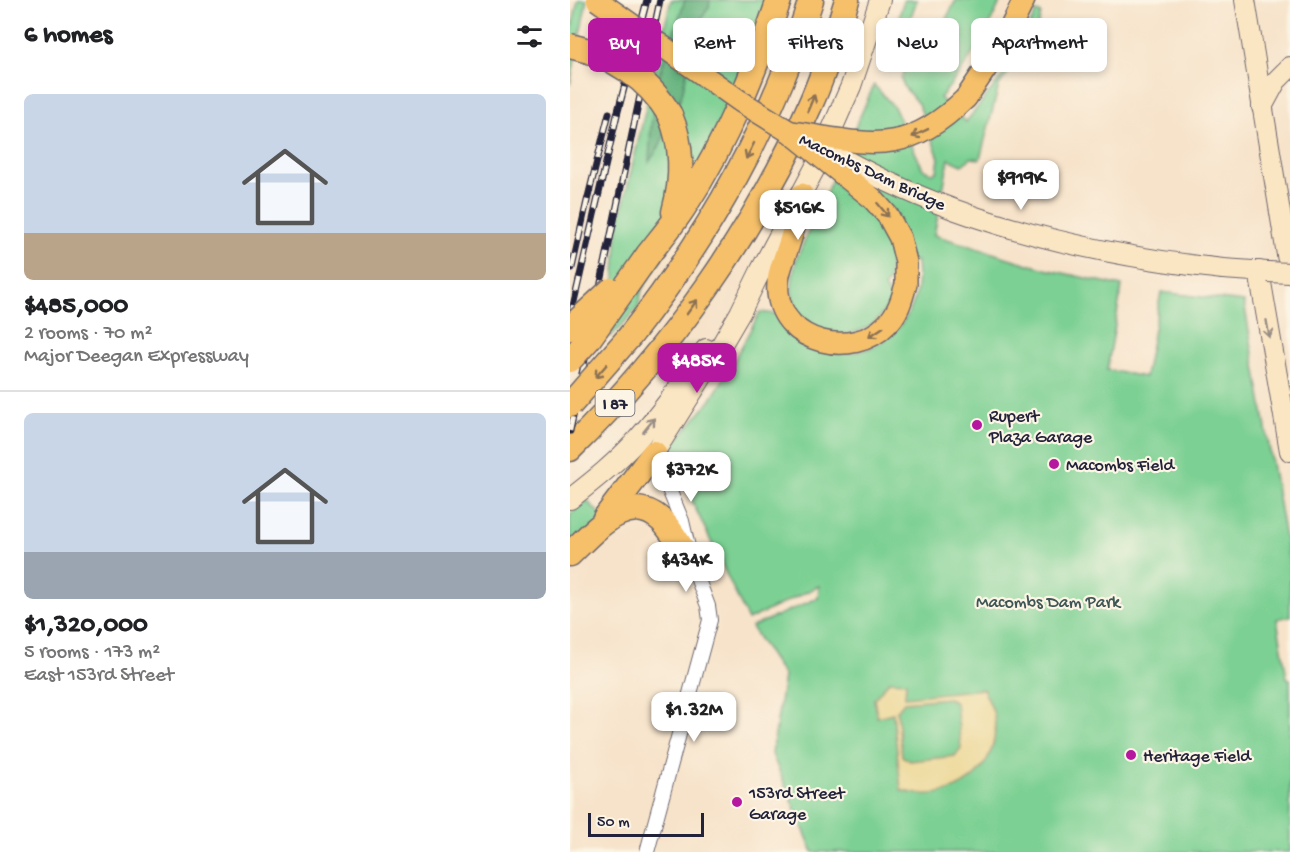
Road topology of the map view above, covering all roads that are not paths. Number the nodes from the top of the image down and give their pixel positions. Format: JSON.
{"nodes":[{"id":1,"x":597,"y":0,"type":"edge"},
{"id":2,"x":779,"y":0,"type":"edge"},
{"id":3,"x":811,"y":0,"type":"edge"},
{"id":4,"x":847,"y":0,"type":"edge"},
{"id":5,"x":880,"y":0,"type":"edge"},
{"id":6,"x":1024,"y":0,"type":"edge"},
{"id":7,"x":1245,"y":0,"type":"edge"},
{"id":8,"x":570,"y":46,"type":"edge"},
{"id":9,"x":1290,"y":67,"type":"edge"},
{"id":10,"x":740,"y":101,"type":"junction"},
{"id":11,"x":1262,"y":106,"type":"junction"},
{"id":12,"x":790,"y":132,"type":"junction"},
{"id":13,"x":802,"y":194,"type":"junction"},
{"id":14,"x":669,"y":228,"type":"junction"},
{"id":15,"x":648,"y":255,"type":"junction"},
{"id":16,"x":761,"y":270,"type":"junction"},
{"id":17,"x":1264,"y":272,"type":"junction"},
{"id":18,"x":1290,"y":273,"type":"edge"},
{"id":19,"x":570,"y":328,"type":"edge"},
{"id":20,"x":570,"y":360,"type":"edge"},
{"id":21,"x":570,"y":405,"type":"edge"},
{"id":22,"x":570,"y":449,"type":"edge"},
{"id":23,"x":1290,"y":451,"type":"edge"},
{"id":24,"x":654,"y":453,"type":"junction"},
{"id":25,"x":570,"y":499,"type":"edge"},
{"id":26,"x":621,"y":506,"type":"junction"},
{"id":27,"x":570,"y":554,"type":"edge"},
{"id":28,"x":692,"y":564,"type":"junction"},
{"id":29,"x":648,"y":852,"type":"edge"}],
"edges":[{"from":1,"to":10,"type":"main road","name":"Macombs Dam Bridge","bridge":true},
{"from":2,"to":10,"type":"highway"},
{"from":3,"to":21,"type":"highway","number":"I 87","one_way":true,"bridge":true},
{"from":22,"to":4,"type":"highway","number":"I 87","one_way":true},
{"from":5,"to":13,"type":"main road"},
{"from":6,"to":12,"type":"main road","one_way":true,"bridge":true},
{"from":7,"to":11,"type":"main road"},
{"from":8,"to":14,"type":"highway","bridge":true},
{"from":9,"to":11,"type":"main road"},
{"from":10,"to":12,"type":"main road","name":"Macombs Dam Bridge","bridge":true},
{"from":10,"to":14,"type":"highway"},
{"from":11,"to":18,"type":"main road"},
{"from":12,"to":13,"type":"main road","one_way":true,"bridge":true},
{"from":12,"to":17,"type":"main road","name":"Macombs Dam Bridge","bridge":true},
{"from":13,"to":16,"type":"main road"},
{"from":14,"to":15,"type":"highway"},
{"from":15,"to":19,"type":"highway","bridge":true},
{"from":15,"to":20,"type":"highway","bridge":true},
{"from":16,"to":24,"type":"main road"},
{"from":25,"to":16,"type":"main road","one_way":true},
{"from":17,"to":18,"type":"main road","name":"Macombs Dam Bridge","bridge":true},
{"from":17,"to":23,"type":"main road","one_way":true},
{"from":24,"to":26,"type":"highway"},
{"from":24,"to":28,"type":"street"},
{"from":26,"to":27,"type":"highway"},
{"from":26,"to":28,"type":"highway"},
{"from":28,"to":29,"type":"street"}]}
